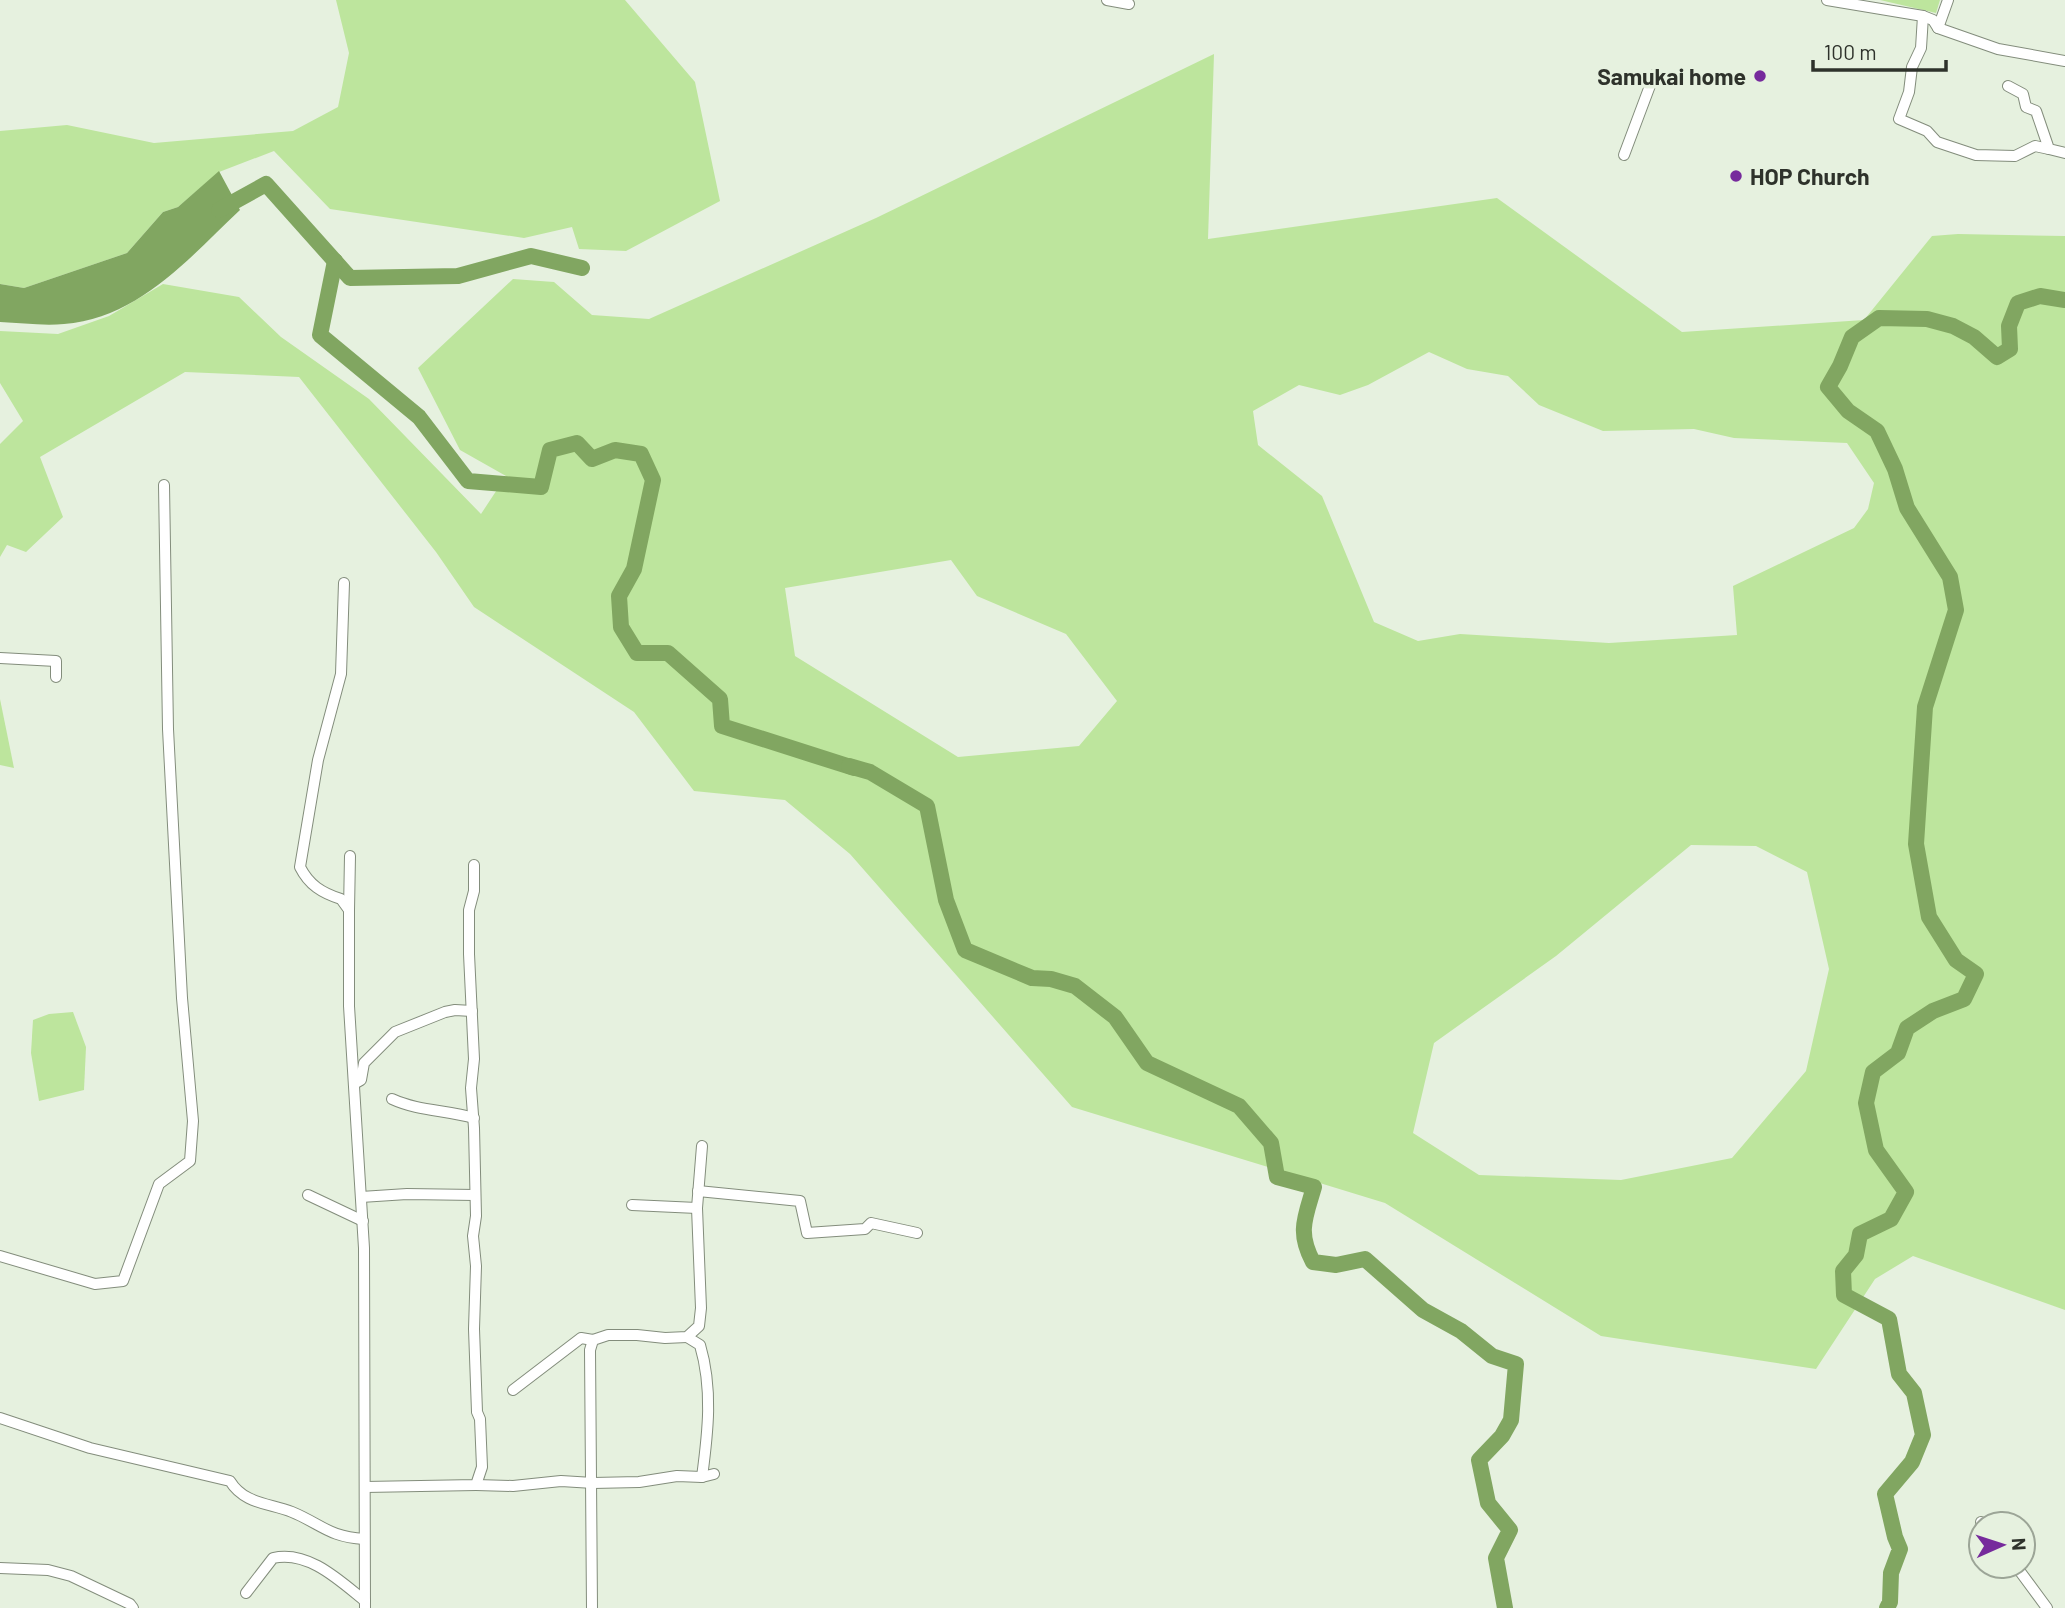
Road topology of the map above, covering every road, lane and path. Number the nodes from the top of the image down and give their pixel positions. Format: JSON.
{"nodes":[{"id":1,"x":1107,"y":0,"type":"edge"},
{"id":2,"x":1827,"y":0,"type":"edge"},
{"id":3,"x":1948,"y":0,"type":"edge"},
{"id":4,"x":1129,"y":4,"type":"dead end"},
{"id":5,"x":1923,"y":16,"type":"junction"},
{"id":6,"x":1938,"y":27,"type":"junction"},
{"id":7,"x":2065,"y":61,"type":"edge"},
{"id":8,"x":1654,"y":75,"type":"dead end"},
{"id":9,"x":2008,"y":86,"type":"dead end"},
{"id":10,"x":2049,"y":149,"type":"junction"},
{"id":11,"x":2065,"y":153,"type":"edge"},
{"id":12,"x":1624,"y":155,"type":"dead end"},
{"id":13,"x":164,"y":485,"type":"dead end"},
{"id":14,"x":344,"y":583,"type":"dead end"},
{"id":15,"x":0,"y":658,"type":"edge"},
{"id":16,"x":56,"y":677,"type":"dead end"},
{"id":17,"x":350,"y":856,"type":"dead end"},
{"id":18,"x":474,"y":865,"type":"dead end"},
{"id":19,"x":349,"y":910,"type":"junction"},
{"id":20,"x":472,"y":1011,"type":"junction"},
{"id":21,"x":354,"y":1084,"type":"junction"},
{"id":22,"x":392,"y":1099,"type":"dead end"},
{"id":23,"x":474,"y":1118,"type":"junction"},
{"id":24,"x":702,"y":1146,"type":"dead end"},
{"id":25,"x":698,"y":1191,"type":"junction"},
{"id":26,"x":308,"y":1195,"type":"dead end"},
{"id":27,"x":475,"y":1195,"type":"junction"},
{"id":28,"x":361,"y":1197,"type":"junction"},
{"id":29,"x":632,"y":1205,"type":"dead end"},
{"id":30,"x":697,"y":1208,"type":"junction"},
{"id":31,"x":363,"y":1222,"type":"junction"},
{"id":32,"x":917,"y":1233,"type":"dead end"},
{"id":33,"x":0,"y":1256,"type":"edge"},
{"id":34,"x":687,"y":1337,"type":"junction"},
{"id":35,"x":593,"y":1340,"type":"junction"},
{"id":36,"x":513,"y":1390,"type":"dead end"},
{"id":37,"x":0,"y":1418,"type":"edge"},
{"id":38,"x":714,"y":1474,"type":"dead end"},
{"id":39,"x":702,"y":1477,"type":"junction"},
{"id":40,"x":593,"y":1483,"type":"junction"},
{"id":41,"x":476,"y":1485,"type":"junction"},
{"id":42,"x":365,"y":1486,"type":"junction"},
{"id":43,"x":364,"y":1539,"type":"junction"},
{"id":44,"x":0,"y":1568,"type":"edge"},
{"id":45,"x":2026,"y":1580,"type":"edge"},
{"id":46,"x":246,"y":1593,"type":"dead end"},
{"id":47,"x":365,"y":1604,"type":"edge"},
{"id":48,"x":133,"y":1608,"type":"edge"},
{"id":49,"x":593,"y":1608,"type":"edge"},
{"id":50,"x":2047,"y":1608,"type":"edge"}],
"edges":[{"from":1,"to":4,"type":"street"},
{"from":2,"to":5,"type":"street"},
{"from":3,"to":6,"type":"street"},
{"from":5,"to":6,"type":"street"},
{"from":5,"to":10,"type":"street"},
{"from":6,"to":7,"type":"street"},
{"from":8,"to":12,"type":"street"},
{"from":9,"to":10,"type":"street"},
{"from":10,"to":11,"type":"street"},
{"from":13,"to":33,"type":"street"},
{"from":14,"to":19,"type":"street"},
{"from":15,"to":16,"type":"street"},
{"from":17,"to":19,"type":"street"},
{"from":18,"to":20,"type":"street"},
{"from":19,"to":21,"type":"street"},
{"from":20,"to":21,"type":"street"},
{"from":20,"to":23,"type":"street"},
{"from":21,"to":28,"type":"street"},
{"from":22,"to":23,"type":"street"},
{"from":23,"to":27,"type":"street"},
{"from":24,"to":25,"type":"street"},
{"from":25,"to":30,"type":"street"},
{"from":25,"to":32,"type":"street"},
{"from":26,"to":31,"type":"street"},
{"from":27,"to":28,"type":"street"},
{"from":27,"to":41,"type":"street"},
{"from":28,"to":31,"type":"street"},
{"from":29,"to":30,"type":"street"},
{"from":30,"to":34,"type":"street"},
{"from":31,"to":42,"type":"street"},
{"from":34,"to":35,"type":"street"},
{"from":34,"to":39,"type":"street"},
{"from":35,"to":36,"type":"street"},
{"from":35,"to":40,"type":"street"},
{"from":37,"to":43,"type":"street"},
{"from":38,"to":39,"type":"street"},
{"from":39,"to":40,"type":"street"},
{"from":40,"to":41,"type":"street"},
{"from":40,"to":49,"type":"street"},
{"from":41,"to":42,"type":"street"},
{"from":42,"to":43,"type":"street"},
{"from":43,"to":47,"type":"street"},
{"from":44,"to":48,"type":"street"},
{"from":45,"to":50,"type":"street"},
{"from":46,"to":47,"type":"street"}]}
